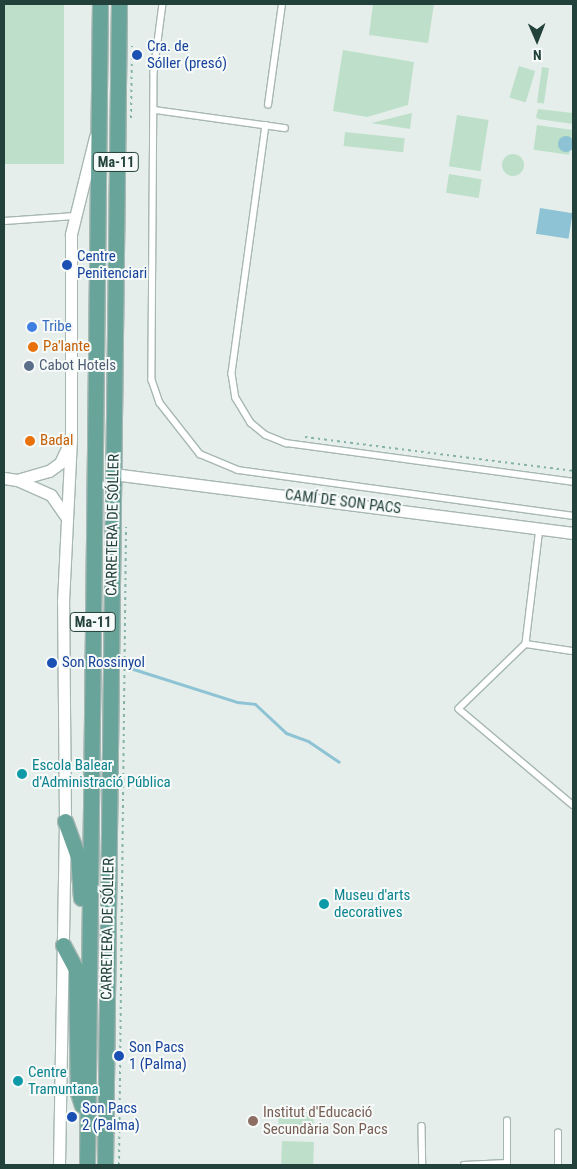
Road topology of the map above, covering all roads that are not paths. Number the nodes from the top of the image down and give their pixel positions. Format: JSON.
{"nodes":[{"id":1,"x":100,"y":4,"type":"edge"},
{"id":2,"x":118,"y":4,"type":"edge"},
{"id":3,"x":163,"y":4,"type":"edge"},
{"id":4,"x":282,"y":4,"type":"edge"},
{"id":5,"x":268,"y":105,"type":"dead end"},
{"id":6,"x":155,"y":110,"type":"junction"},
{"id":7,"x":266,"y":125,"type":"junction"},
{"id":8,"x":98,"y":126,"type":"junction"},
{"id":9,"x":286,"y":128,"type":"dead end"},
{"id":10,"x":75,"y":216,"type":"junction"},
{"id":11,"x":4,"y":221,"type":"edge"},
{"id":12,"x":71,"y":437,"type":"junction"},
{"id":13,"x":113,"y":474,"type":"junction"},
{"id":14,"x":4,"y":478,"type":"edge"},
{"id":15,"x":17,"y":480,"type":"junction"},
{"id":16,"x":573,"y":482,"type":"edge"},
{"id":17,"x":573,"y":516,"type":"edge"},
{"id":18,"x":67,"y":518,"type":"junction"},
{"id":19,"x":540,"y":528,"type":"junction"},
{"id":20,"x":573,"y":533,"type":"edge"},
{"id":21,"x":526,"y":644,"type":"junction"},
{"id":22,"x":573,"y":651,"type":"edge"},
{"id":23,"x":573,"y":805,"type":"edge"},
{"id":24,"x":65,"y":821,"type":"junction"},
{"id":25,"x":62,"y":946,"type":"junction"},
{"id":26,"x":89,"y":963,"type":"junction"},
{"id":27,"x":88,"y":1118,"type":"junction"},
{"id":28,"x":507,"y":1121,"type":"dead end"},
{"id":29,"x":422,"y":1126,"type":"dead end"},
{"id":30,"x":558,"y":1133,"type":"dead end"},
{"id":31,"x":59,"y":1165,"type":"edge"},
{"id":32,"x":87,"y":1165,"type":"edge"},
{"id":33,"x":105,"y":1165,"type":"edge"},
{"id":34,"x":423,"y":1165,"type":"edge"},
{"id":35,"x":464,"y":1165,"type":"edge"},
{"id":36,"x":558,"y":1165,"type":"edge"}],
"edges":[{"from":1,"to":8,"type":"main road","name":"CARRETERA DE SÓLLER","number":"Ma-11"},
{"from":2,"to":13,"type":"main road","name":"CARRETERA DE SÓLLER","number":"Ma-11"},
{"from":3,"to":6,"type":"lane"},
{"from":4,"to":5,"type":"lane"},
{"from":6,"to":7,"type":"lane"},
{"from":6,"to":17,"type":"lane"},
{"from":7,"to":9,"type":"lane"},
{"from":7,"to":16,"type":"lane"},
{"from":8,"to":10,"type":"street"},
{"from":8,"to":26,"type":"main road","name":"CARRETERA DE SÓLLER","number":"Ma-11"},
{"from":10,"to":11,"type":"lane"},
{"from":10,"to":12,"type":"street"},
{"from":12,"to":15,"type":"street"},
{"from":12,"to":18,"type":"street"},
{"from":13,"to":19,"type":"street","name":"CAMÍ DE SON PACS"},
{"from":13,"to":33,"type":"main road","name":"CARRETERA DE SÓLLER","number":"Ma-11"},
{"from":14,"to":15,"type":"street"},
{"from":15,"to":18,"type":"street"},
{"from":18,"to":24,"type":"street"},
{"from":19,"to":20,"type":"street","name":"CAMÍ DE SON PACS"},
{"from":19,"to":21,"type":"lane"},
{"from":21,"to":22,"type":"lane"},
{"from":21,"to":23,"type":"lane"},
{"from":24,"to":25,"type":"street"},
{"from":24,"to":26,"type":"main road"},
{"from":25,"to":27,"type":"main road"},
{"from":25,"to":31,"type":"street"},
{"from":26,"to":27,"type":"main road","name":"CARRETERA DE SÓLLER","number":"Ma-11"},
{"from":27,"to":32,"type":"main road","name":"CARRETERA DE SÓLLER","number":"Ma-11"},
{"from":28,"to":35,"type":"lane"},
{"from":29,"to":34,"type":"lane"},
{"from":30,"to":36,"type":"lane"}]}
